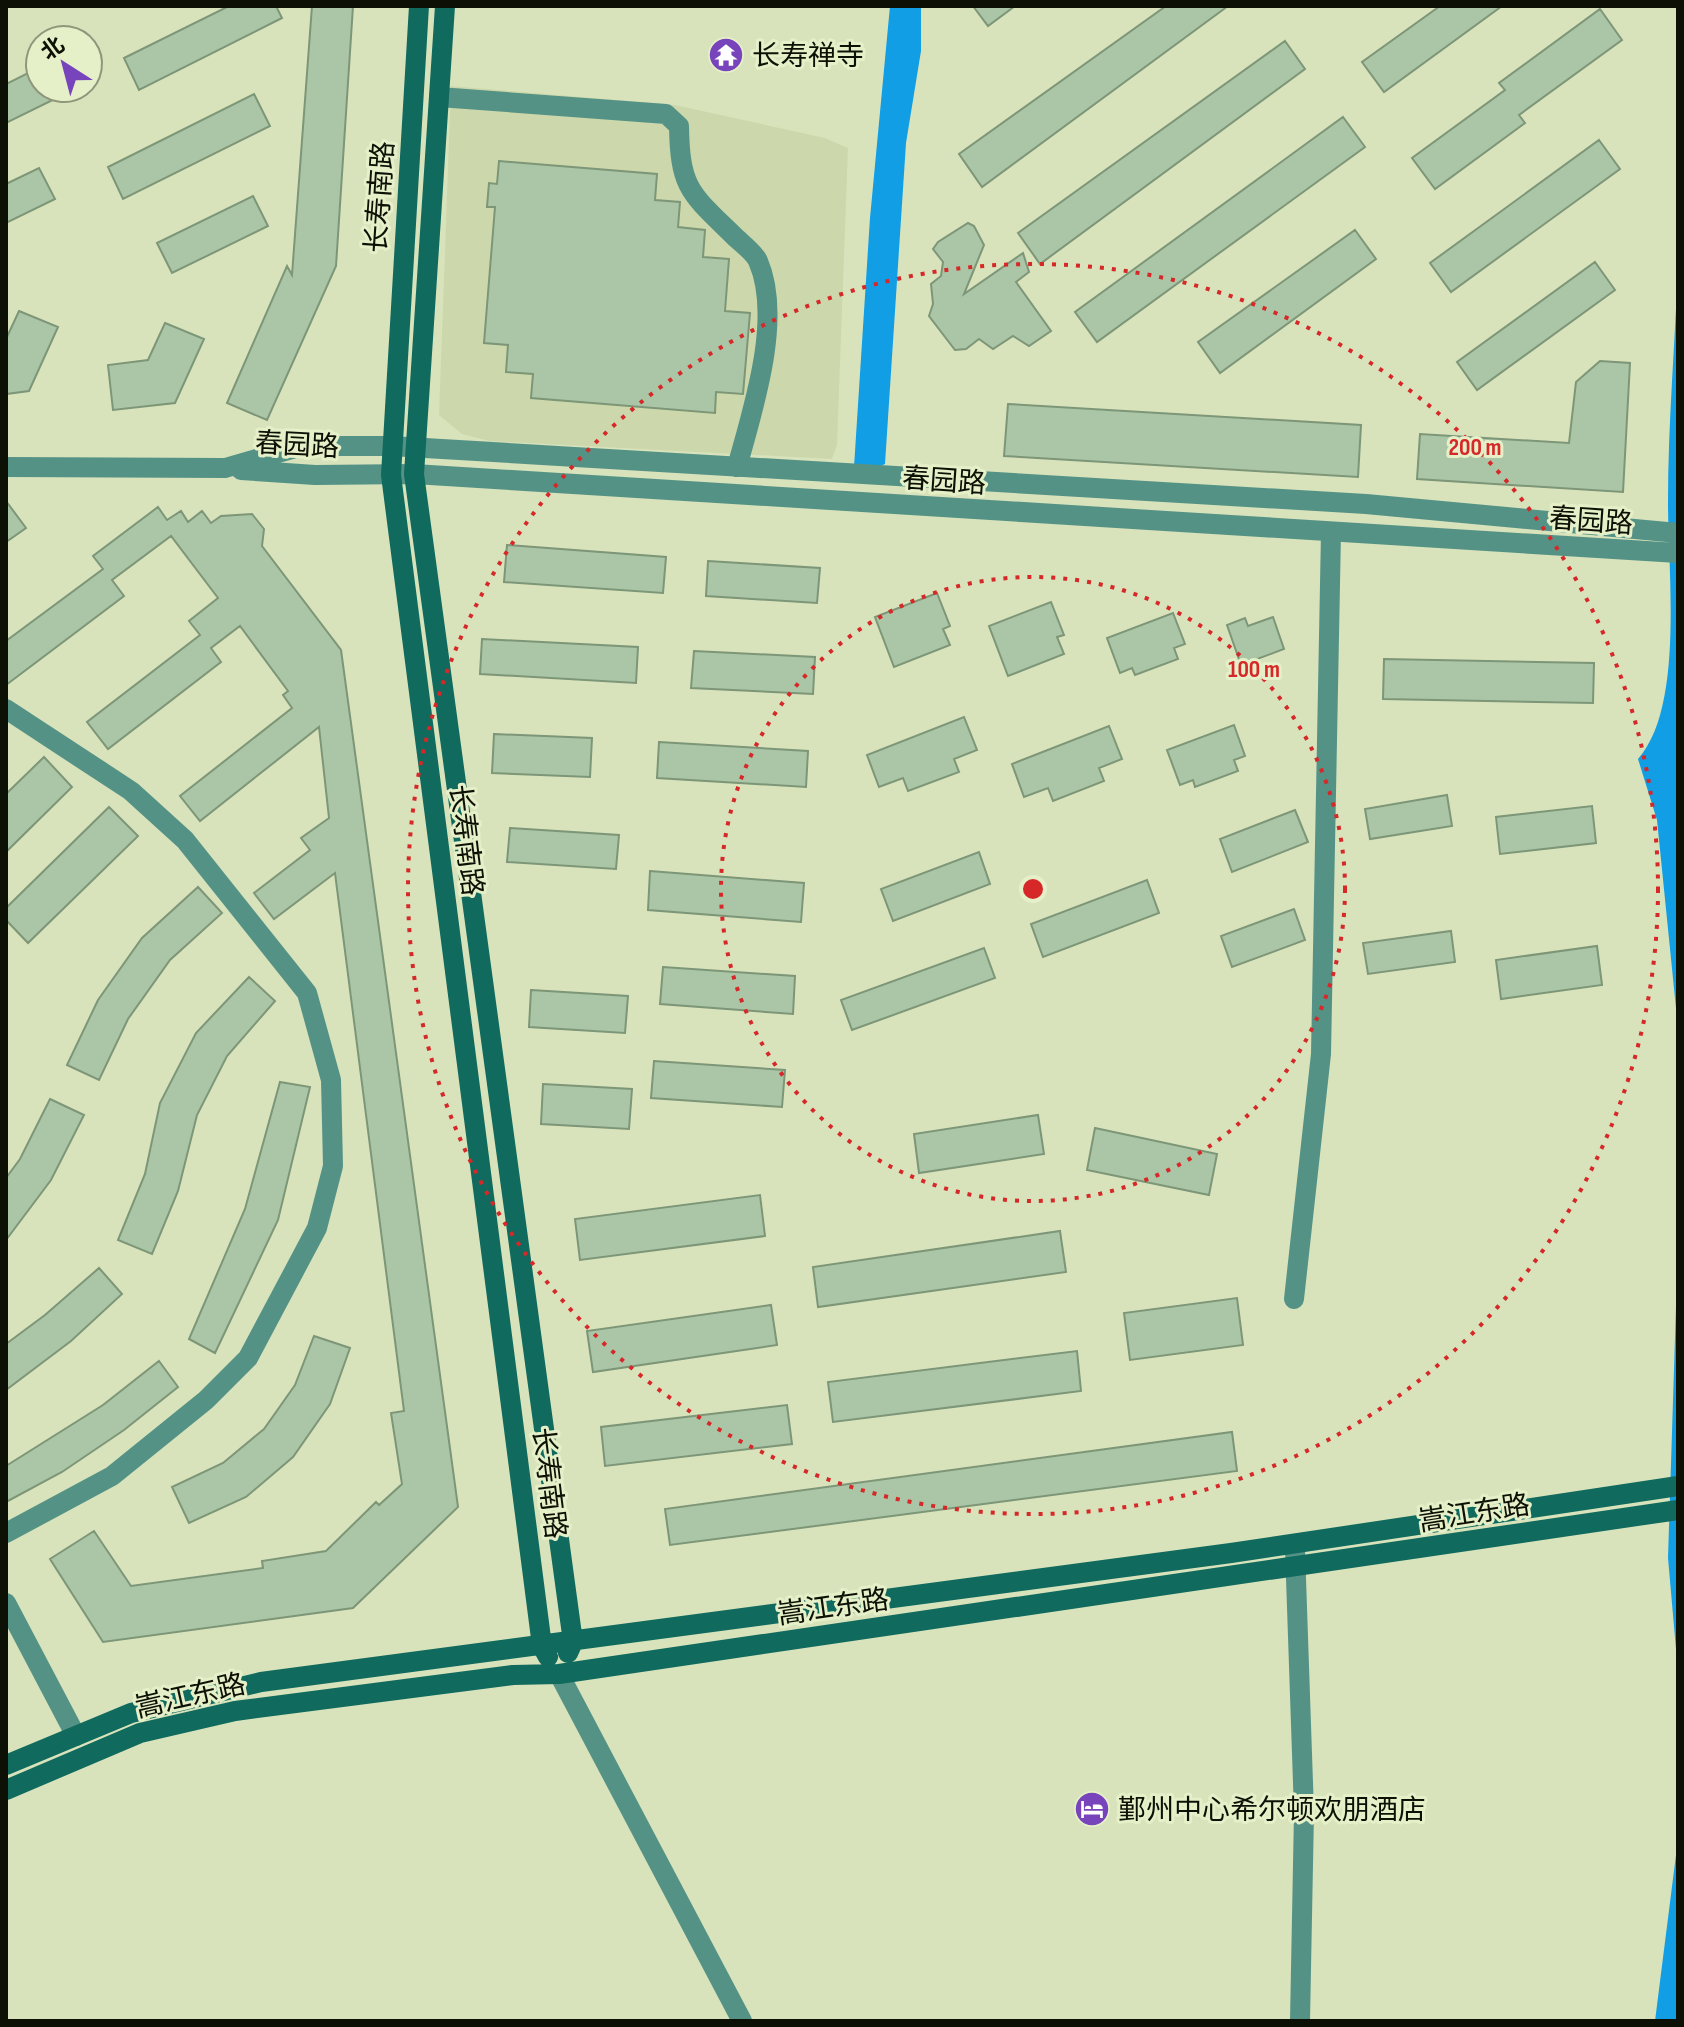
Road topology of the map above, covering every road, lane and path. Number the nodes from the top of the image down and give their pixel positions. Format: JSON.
{"nodes":[{"id":1,"x":419,"y":6,"type":"edge"},
{"id":2,"x":445,"y":6,"type":"edge"},
{"id":3,"x":439,"y":97,"type":"junction"},
{"id":4,"x":391,"y":446,"type":"junction"},
{"id":5,"x":414,"y":447,"type":"junction"},
{"id":6,"x":6,"y":467,"type":"edge"},
{"id":7,"x":737,"y":467,"type":"junction"},
{"id":8,"x":225,"y":468,"type":"junction"},
{"id":9,"x":414,"y":474,"type":"junction"},
{"id":10,"x":391,"y":475,"type":"junction"},
{"id":11,"x":1331,"y":532,"type":"junction"},
{"id":12,"x":1668,"y":532,"type":"edge"},
{"id":13,"x":1678,"y":553,"type":"edge"},
{"id":14,"x":6,"y":709,"type":"edge"},
{"id":15,"x":1294,"y":1299,"type":"dead end"},
{"id":16,"x":1668,"y":1487,"type":"edge"},
{"id":17,"x":1678,"y":1510,"type":"edge"},
{"id":18,"x":6,"y":1533,"type":"edge"},
{"id":19,"x":1295,"y":1543,"type":"junction"},
{"id":20,"x":1295,"y":1568,"type":"junction"},
{"id":21,"x":6,"y":1603,"type":"edge"},
{"id":22,"x":573,"y":1642,"type":"junction"},
{"id":23,"x":542,"y":1646,"type":"junction"},
{"id":24,"x":559,"y":1674,"type":"junction"},
{"id":25,"x":76,"y":1736,"type":"junction"},
{"id":26,"x":6,"y":1765,"type":"edge"},
{"id":27,"x":6,"y":1790,"type":"edge"},
{"id":28,"x":742,"y":2021,"type":"edge"},
{"id":29,"x":1300,"y":2021,"type":"edge"}],
"edges":[{"from":1,"to":4,"type":"main road","name":"长寿南路"},
{"from":2,"to":3,"type":"main road","name":"长寿南路"},
{"from":3,"to":5,"type":"main road","name":"长寿南路"},
{"from":3,"to":7,"type":"street"},
{"from":4,"to":5,"type":"street","name":"春园路"},
{"from":4,"to":8,"type":"street","name":"春园路"},
{"from":4,"to":10,"type":"main road","name":"长寿南路"},
{"from":5,"to":7,"type":"street","name":"春园路"},
{"from":5,"to":9,"type":"main road","name":"长寿南路"},
{"from":6,"to":8,"type":"street"},
{"from":7,"to":12,"type":"street","name":"春园路"},
{"from":8,"to":10,"type":"street","name":"春园路"},
{"from":9,"to":10,"type":"street","name":"春园路"},
{"from":9,"to":11,"type":"street","name":"春园路"},
{"from":9,"to":22,"type":"main road","name":"长寿南路"},
{"from":10,"to":23,"type":"main road","name":"长寿南路"},
{"from":11,"to":13,"type":"street","name":"春园路"},
{"from":11,"to":15,"type":"street"},
{"from":14,"to":18,"type":"street"},
{"from":16,"to":19,"type":"main road","name":"嵩江东路"},
{"from":17,"to":20,"type":"main road","name":"嵩江东路"},
{"from":19,"to":20,"type":"street"},
{"from":19,"to":22,"type":"main road","name":"嵩江东路"},
{"from":20,"to":24,"type":"main road","name":"嵩江东路"},
{"from":20,"to":29,"type":"street"},
{"from":21,"to":25,"type":"street"},
{"from":22,"to":23,"type":"main road","name":"嵩江东路"},
{"from":22,"to":24,"type":"main road"},
{"from":23,"to":24,"type":"main road","name":"长寿南路"},
{"from":23,"to":25,"type":"main road","name":"嵩江东路"},
{"from":24,"to":27,"type":"main road","name":"嵩江东路"},
{"from":24,"to":28,"type":"street","name":"长寿南路"},
{"from":25,"to":26,"type":"main road","name":"嵩江东路"}]}
